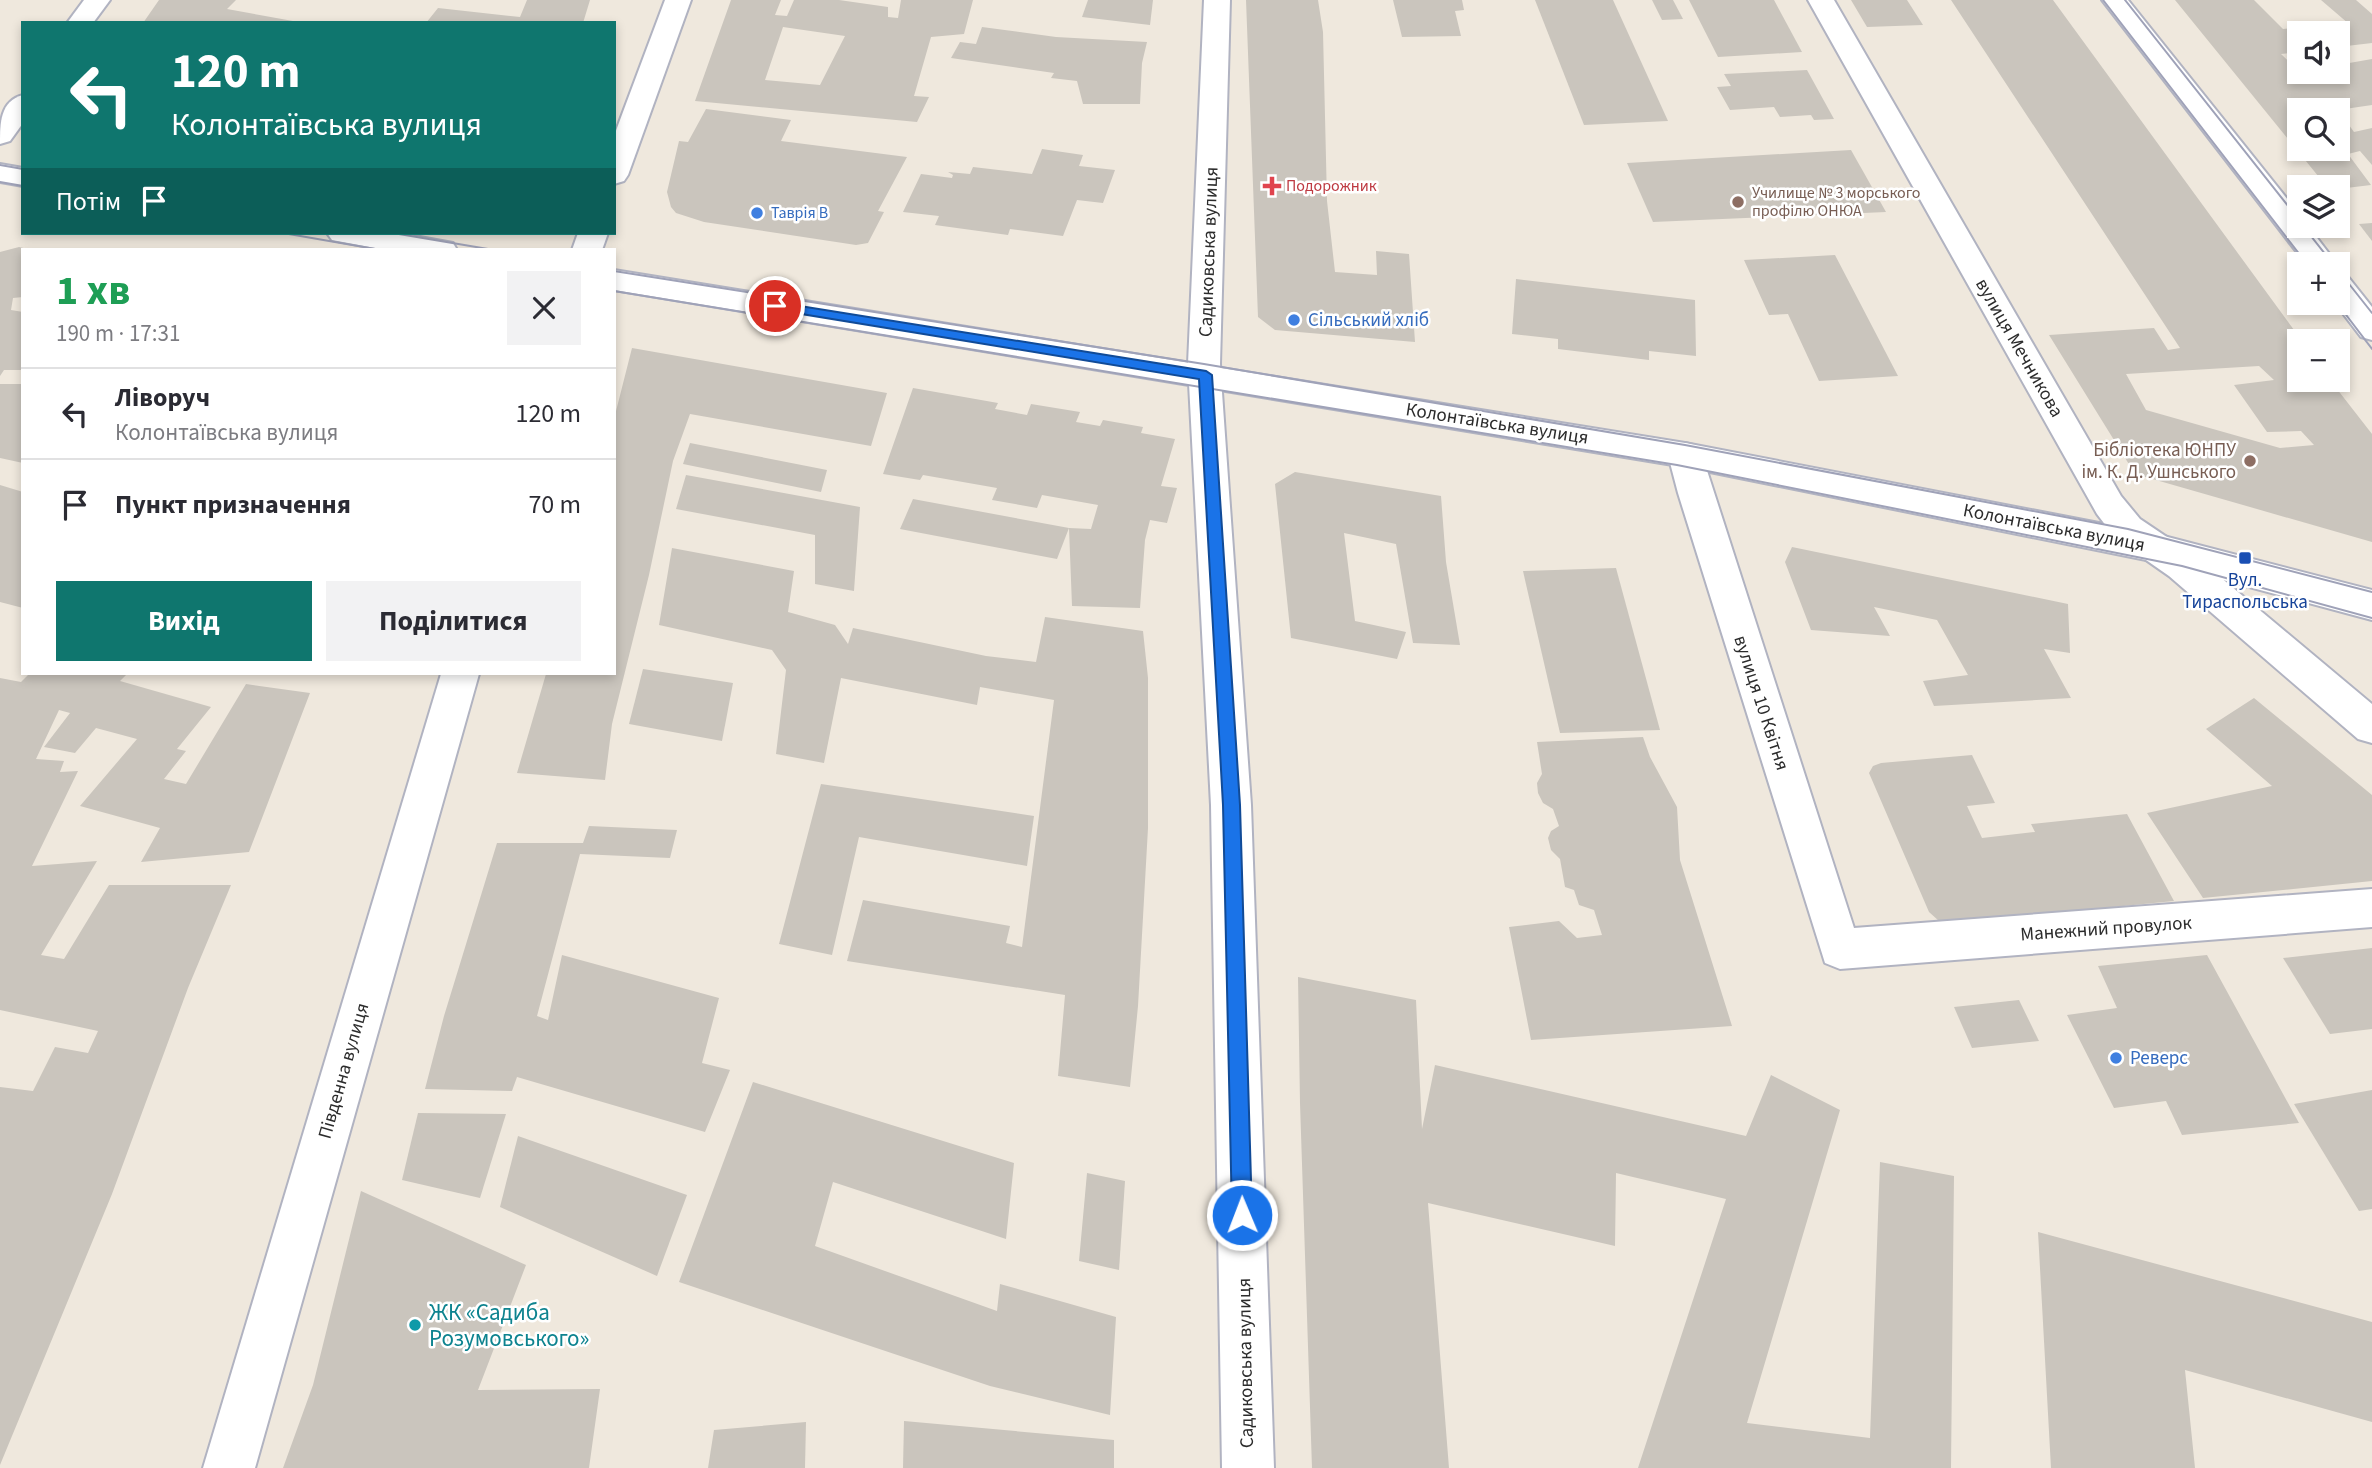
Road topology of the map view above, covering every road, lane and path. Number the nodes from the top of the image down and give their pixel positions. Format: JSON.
{"nodes":[{"id":1,"x":97,"y":0,"type":"edge"},
{"id":2,"x":678,"y":0,"type":"edge"},
{"id":3,"x":1217,"y":0,"type":"edge"},
{"id":4,"x":1821,"y":0,"type":"edge"},
{"id":5,"x":2115,"y":0,"type":"edge"},
{"id":6,"x":81,"y":21,"type":"edge"},
{"id":7,"x":21,"y":106,"type":"edge"},
{"id":8,"x":0,"y":135,"type":"edge"},
{"id":9,"x":616,"y":170,"type":"edge"},
{"id":10,"x":0,"y":173,"type":"edge"},
{"id":11,"x":21,"y":177,"type":"edge"},
{"id":12,"x":354,"y":235,"type":"edge"},
{"id":13,"x":430,"y":248,"type":"edge"},
{"id":14,"x":2313,"y":252,"type":"edge"},
{"id":15,"x":616,"y":280,"type":"edge"},
{"id":16,"x":2350,"y":301,"type":"edge"},
{"id":17,"x":2372,"y":329,"type":"edge"},
{"id":18,"x":1206,"y":375,"type":"junction"},
{"id":19,"x":1685,"y":455,"type":"junction"},
{"id":20,"x":2155,"y":548,"type":"junction"},
{"id":21,"x":2372,"y":605,"type":"edge"},
{"id":22,"x":460,"y":675,"type":"edge"},
{"id":23,"x":2372,"y":727,"type":"edge"},
{"id":24,"x":2372,"y":908,"type":"edge"},
{"id":25,"x":1840,"y":949,"type":"joint"},
{"id":26,"x":229,"y":1468,"type":"edge"},
{"id":27,"x":1248,"y":1468,"type":"edge"}],
"edges":[{"from":1,"to":6,"type":"street"},
{"from":2,"to":9,"type":"street"},
{"from":3,"to":18,"type":"street","name":"Садиковська вулиця"},
{"from":4,"to":20,"type":"street","name":"вулиця Мечникова"},
{"from":5,"to":14,"type":"street"},
{"from":7,"to":8,"type":"street"},
{"from":10,"to":11,"type":"street"},
{"from":12,"to":13,"type":"street"},
{"from":15,"to":18,"type":"street","name":"Колонтаївська вулиця"},
{"from":16,"to":17,"type":"street"},
{"from":18,"to":19,"type":"street","name":"Колонтаївська вулиця"},
{"from":18,"to":27,"type":"street","name":"Садиковська вулиця"},
{"from":19,"to":20,"type":"street","name":"Колонтаївська вулиця"},
{"from":19,"to":25,"type":"street","name":"вулиця 10 Квітня"},
{"from":20,"to":21,"type":"street","name":"Колонтаївська вулиця"},
{"from":20,"to":23,"type":"street","name":"вулиця Мечникова"},
{"from":22,"to":26,"type":"street","name":"Південна вулиця"},
{"from":24,"to":25,"type":"street","name":"Манежний провулок"}]}
